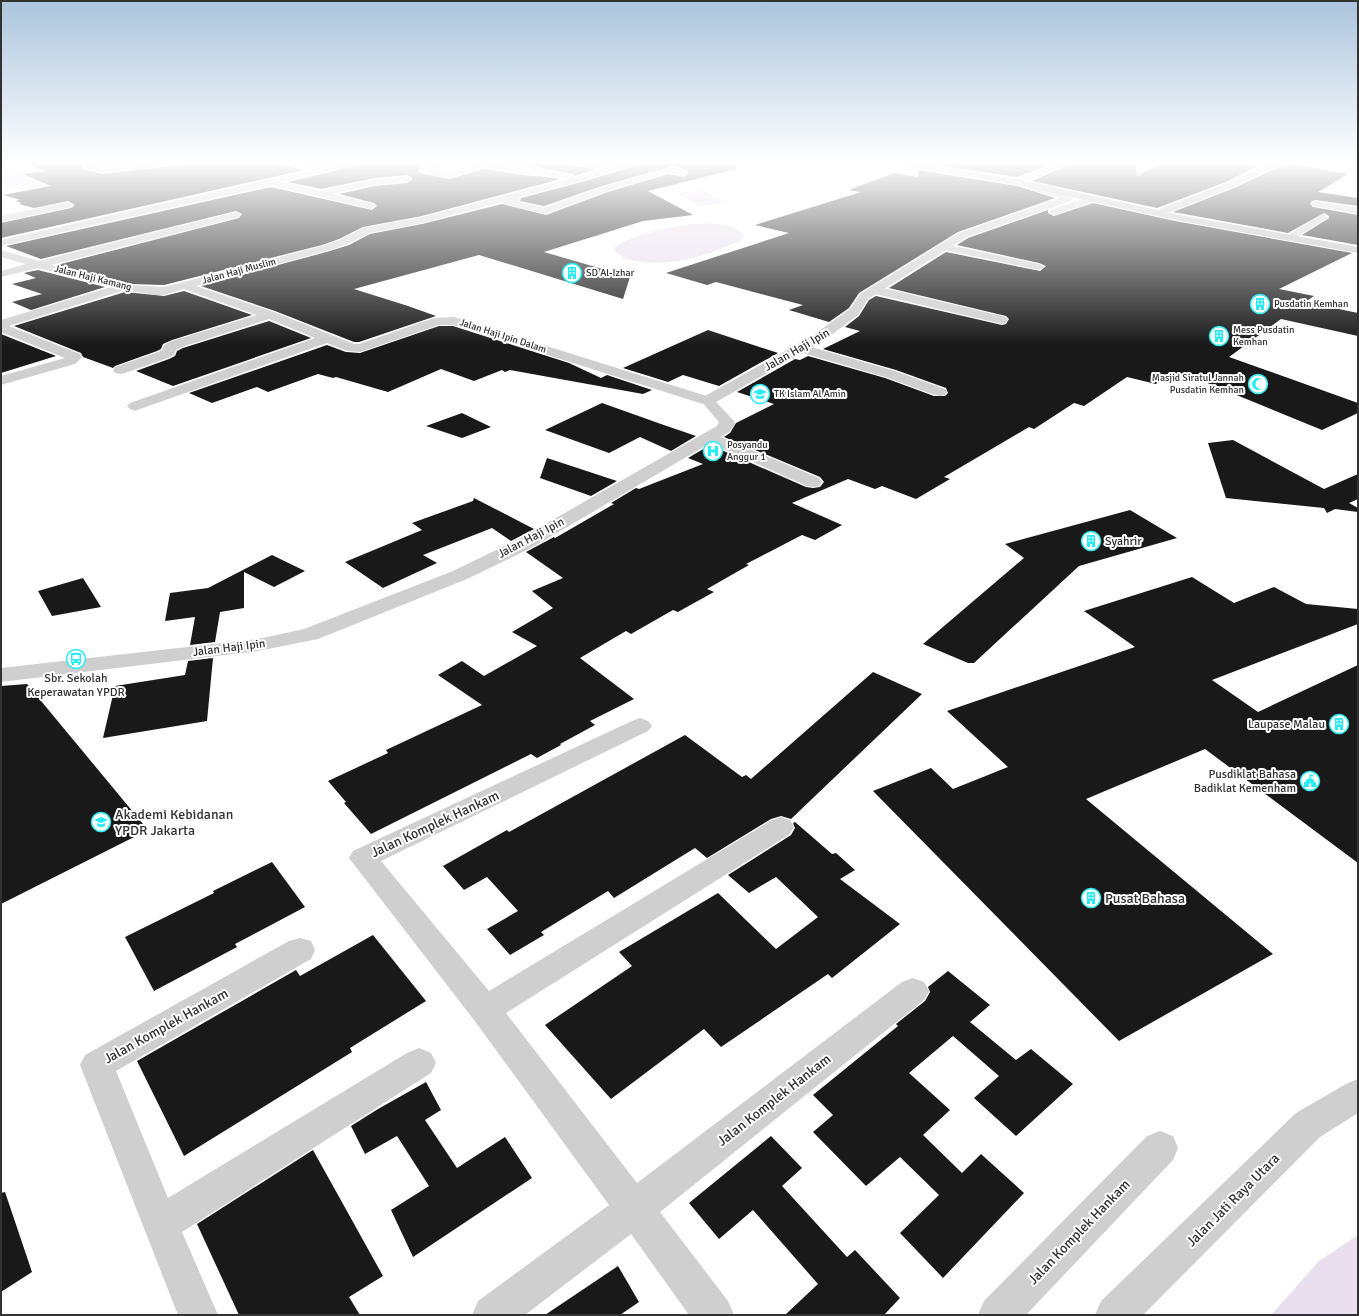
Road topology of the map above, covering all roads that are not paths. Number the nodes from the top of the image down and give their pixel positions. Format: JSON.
{"nodes":[{"id":1,"x":88,"y":222,"type":"edge"},
{"id":2,"x":207,"y":222,"type":"edge"},
{"id":3,"x":411,"y":222,"type":"edge"},
{"id":4,"x":1001,"y":222,"type":"edge"},
{"id":5,"x":1022,"y":222,"type":"edge"},
{"id":6,"x":1211,"y":222,"type":"edge"},
{"id":7,"x":1317,"y":222,"type":"edge"},
{"id":8,"x":1298,"y":238,"type":"junction"},
{"id":9,"x":1,"y":242,"type":"edge"},
{"id":10,"x":949,"y":244,"type":"junction"},
{"id":11,"x":1358,"y":248,"type":"edge"},
{"id":12,"x":1,"y":253,"type":"edge"},
{"id":13,"x":38,"y":265,"type":"junction"},
{"id":14,"x":1039,"y":267,"type":"dead end"},
{"id":15,"x":1,"y":274,"type":"edge"},
{"id":16,"x":185,"y":286,"type":"junction"},
{"id":17,"x":126,"y":287,"type":"junction"},
{"id":18,"x":875,"y":290,"type":"junction"},
{"id":19,"x":270,"y":315,"type":"junction"},
{"id":20,"x":1002,"y":320,"type":"dead end"},
{"id":21,"x":1,"y":326,"type":"edge"},
{"id":22,"x":327,"y":338,"type":"junction"},
{"id":23,"x":801,"y":348,"type":"junction"},
{"id":24,"x":120,"y":370,"type":"dead end"},
{"id":25,"x":1,"y":382,"type":"edge"},
{"id":26,"x":940,"y":392,"type":"dead end"},
{"id":27,"x":708,"y":401,"type":"junction"},
{"id":28,"x":135,"y":406,"type":"dead end"},
{"id":29,"x":709,"y":437,"type":"junction"},
{"id":30,"x":813,"y":482,"type":"dead end"},
{"id":31,"x":1,"y":675,"type":"edge"},
{"id":32,"x":640,"y":726,"type":"dead end"},
{"id":33,"x":781,"y":827,"type":"dead end"},
{"id":34,"x":300,"y":950,"type":"dead end"},
{"id":35,"x":913,"y":991,"type":"dead end"},
{"id":36,"x":485,"y":1010,"type":"junction"},
{"id":37,"x":419,"y":1063,"type":"dead end"},
{"id":38,"x":1358,"y":1095,"type":"edge"},
{"id":39,"x":1160,"y":1148,"type":"dead end"},
{"id":40,"x":635,"y":1208,"type":"junction"},
{"id":41,"x":160,"y":1224,"type":"junction"},
{"id":42,"x":198,"y":1315,"type":"edge"},
{"id":43,"x":492,"y":1315,"type":"edge"},
{"id":44,"x":714,"y":1315,"type":"edge"},
{"id":45,"x":998,"y":1315,"type":"edge"},
{"id":46,"x":1115,"y":1315,"type":"edge"}],
"edges":[{"from":1,"to":9,"type":"street"},
{"from":2,"to":13,"type":"street"},
{"from":3,"to":16,"type":"street","name":"Jalan Haji Muslim"},
{"from":4,"to":10,"type":"street","name":"Jalan Haji Ipin"},
{"from":5,"to":10,"type":"street","name":"Jalan Haji Ipin"},
{"from":6,"to":8,"type":"main road"},
{"from":7,"to":8,"type":"street"},
{"from":8,"to":11,"type":"main road"},
{"from":10,"to":14,"type":"street"},
{"from":10,"to":18,"type":"street","name":"Jalan Haji Ipin"},
{"from":12,"to":13,"type":"street","name":"Jalan Haji Kamang"},
{"from":13,"to":15,"type":"street"},
{"from":13,"to":17,"type":"street","name":"Jalan Haji Kamang"},
{"from":16,"to":17,"type":"street","name":"Jalan Haji Kamang"},
{"from":16,"to":19,"type":"street","name":"Jalan Haji Ipin Dalam"},
{"from":17,"to":21,"type":"street"},
{"from":18,"to":20,"type":"street"},
{"from":18,"to":23,"type":"street","name":"Jalan Haji Ipin"},
{"from":19,"to":22,"type":"street","name":"Jalan Haji Ipin Dalam"},
{"from":19,"to":24,"type":"street"},
{"from":21,"to":25,"type":"street"},
{"from":22,"to":27,"type":"street","name":"Jalan Haji Ipin Dalam"},
{"from":22,"to":28,"type":"street"},
{"from":23,"to":26,"type":"street"},
{"from":23,"to":27,"type":"street","name":"Jalan Haji Ipin"},
{"from":27,"to":29,"type":"street","name":"Jalan Haji Ipin"},
{"from":29,"to":30,"type":"street"},
{"from":29,"to":31,"type":"street","name":"Jalan Haji Ipin"},
{"from":32,"to":36,"type":"street","name":"Jalan Komplek Hankam"},
{"from":33,"to":36,"type":"street"},
{"from":34,"to":41,"type":"street","name":"Jalan Komplek Hankam"},
{"from":35,"to":40,"type":"street","name":"Jalan Komplek Hankam"},
{"from":36,"to":40,"type":"street","name":"Jalan Komplek Hankam"},
{"from":37,"to":41,"type":"street"},
{"from":38,"to":46,"type":"street","name":"Jalan Jati Raya Utara"},
{"from":39,"to":45,"type":"street","name":"Jalan Komplek Hankam"},
{"from":40,"to":43,"type":"street","name":"Jalan Komplek Hankam"},
{"from":40,"to":44,"type":"street","name":"Jalan Komplek Hankam"},
{"from":41,"to":42,"type":"street","name":"Jalan Komplek Hankam"}]}
